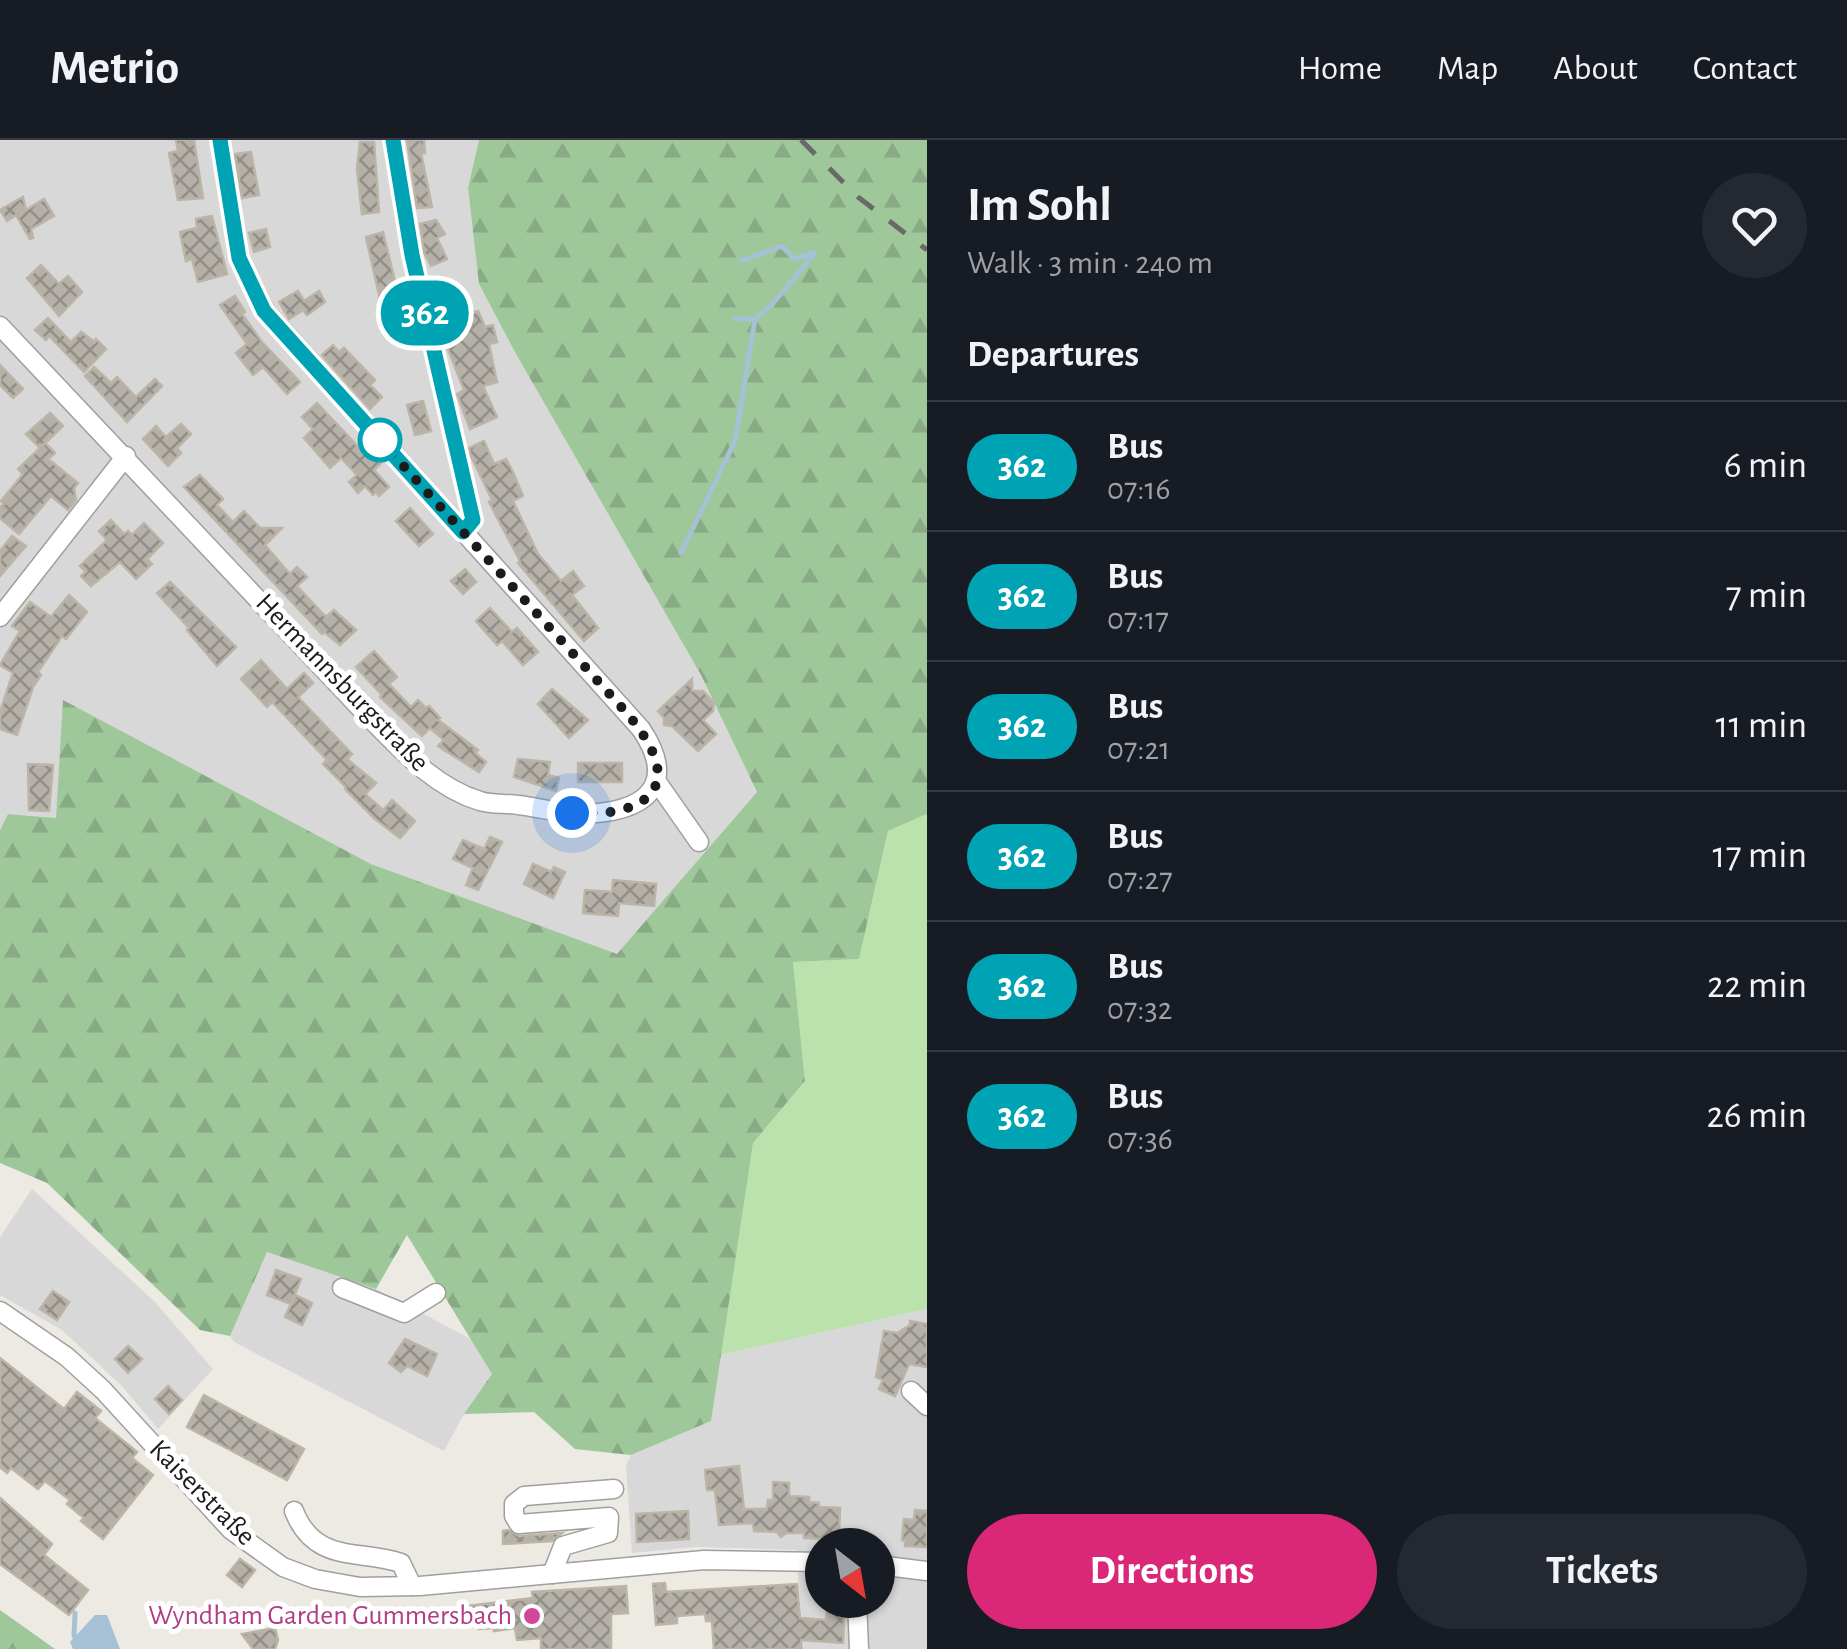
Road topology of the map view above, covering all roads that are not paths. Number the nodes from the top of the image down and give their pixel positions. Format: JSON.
{"nodes":[{"id":1,"x":220,"y":140,"type":"edge"},
{"id":2,"x":393,"y":140,"type":"edge"},
{"id":3,"x":0,"y":326,"type":"edge"},
{"id":4,"x":126,"y":456,"type":"junction"},
{"id":5,"x":463,"y":532,"type":"junction"},
{"id":6,"x":0,"y":617,"type":"edge"},
{"id":7,"x":657,"y":782,"type":"junction"},
{"id":8,"x":699,"y":842,"type":"dead end"},
{"id":9,"x":342,"y":1288,"type":"dead end"},
{"id":10,"x":436,"y":1292,"type":"dead end"},
{"id":11,"x":0,"y":1311,"type":"edge"},
{"id":12,"x":911,"y":1391,"type":"dead end"},
{"id":13,"x":927,"y":1406,"type":"edge"},
{"id":14,"x":614,"y":1489,"type":"dead end"},
{"id":15,"x":294,"y":1510,"type":"dead end"},
{"id":16,"x":805,"y":1562,"type":"edge"},
{"id":17,"x":895,"y":1567,"type":"edge"},
{"id":18,"x":927,"y":1571,"type":"edge"},
{"id":19,"x":552,"y":1574,"type":"junction"},
{"id":20,"x":412,"y":1586,"type":"junction"},
{"id":21,"x":858,"y":1618,"type":"edge"},
{"id":22,"x":859,"y":1649,"type":"edge"}],
"edges":[{"from":1,"to":5,"type":"street"},
{"from":2,"to":5,"type":"street"},
{"from":3,"to":4,"type":"street","name":"Hermannsburgstraße"},
{"from":4,"to":6,"type":"street"},
{"from":4,"to":7,"type":"street","name":"Hermannsburgstraße"},
{"from":5,"to":7,"type":"street"},
{"from":7,"to":8,"type":"street"},
{"from":9,"to":10,"type":"street"},
{"from":11,"to":20,"type":"street","name":"Kaiserstraße"},
{"from":12,"to":13,"type":"street"},
{"from":14,"to":19,"type":"street"},
{"from":15,"to":20,"type":"street"},
{"from":16,"to":19,"type":"street","name":"Kaiserstraße"},
{"from":17,"to":18,"type":"street"},
{"from":19,"to":20,"type":"street","name":"Kaiserstraße"},
{"from":21,"to":22,"type":"street"}]}
